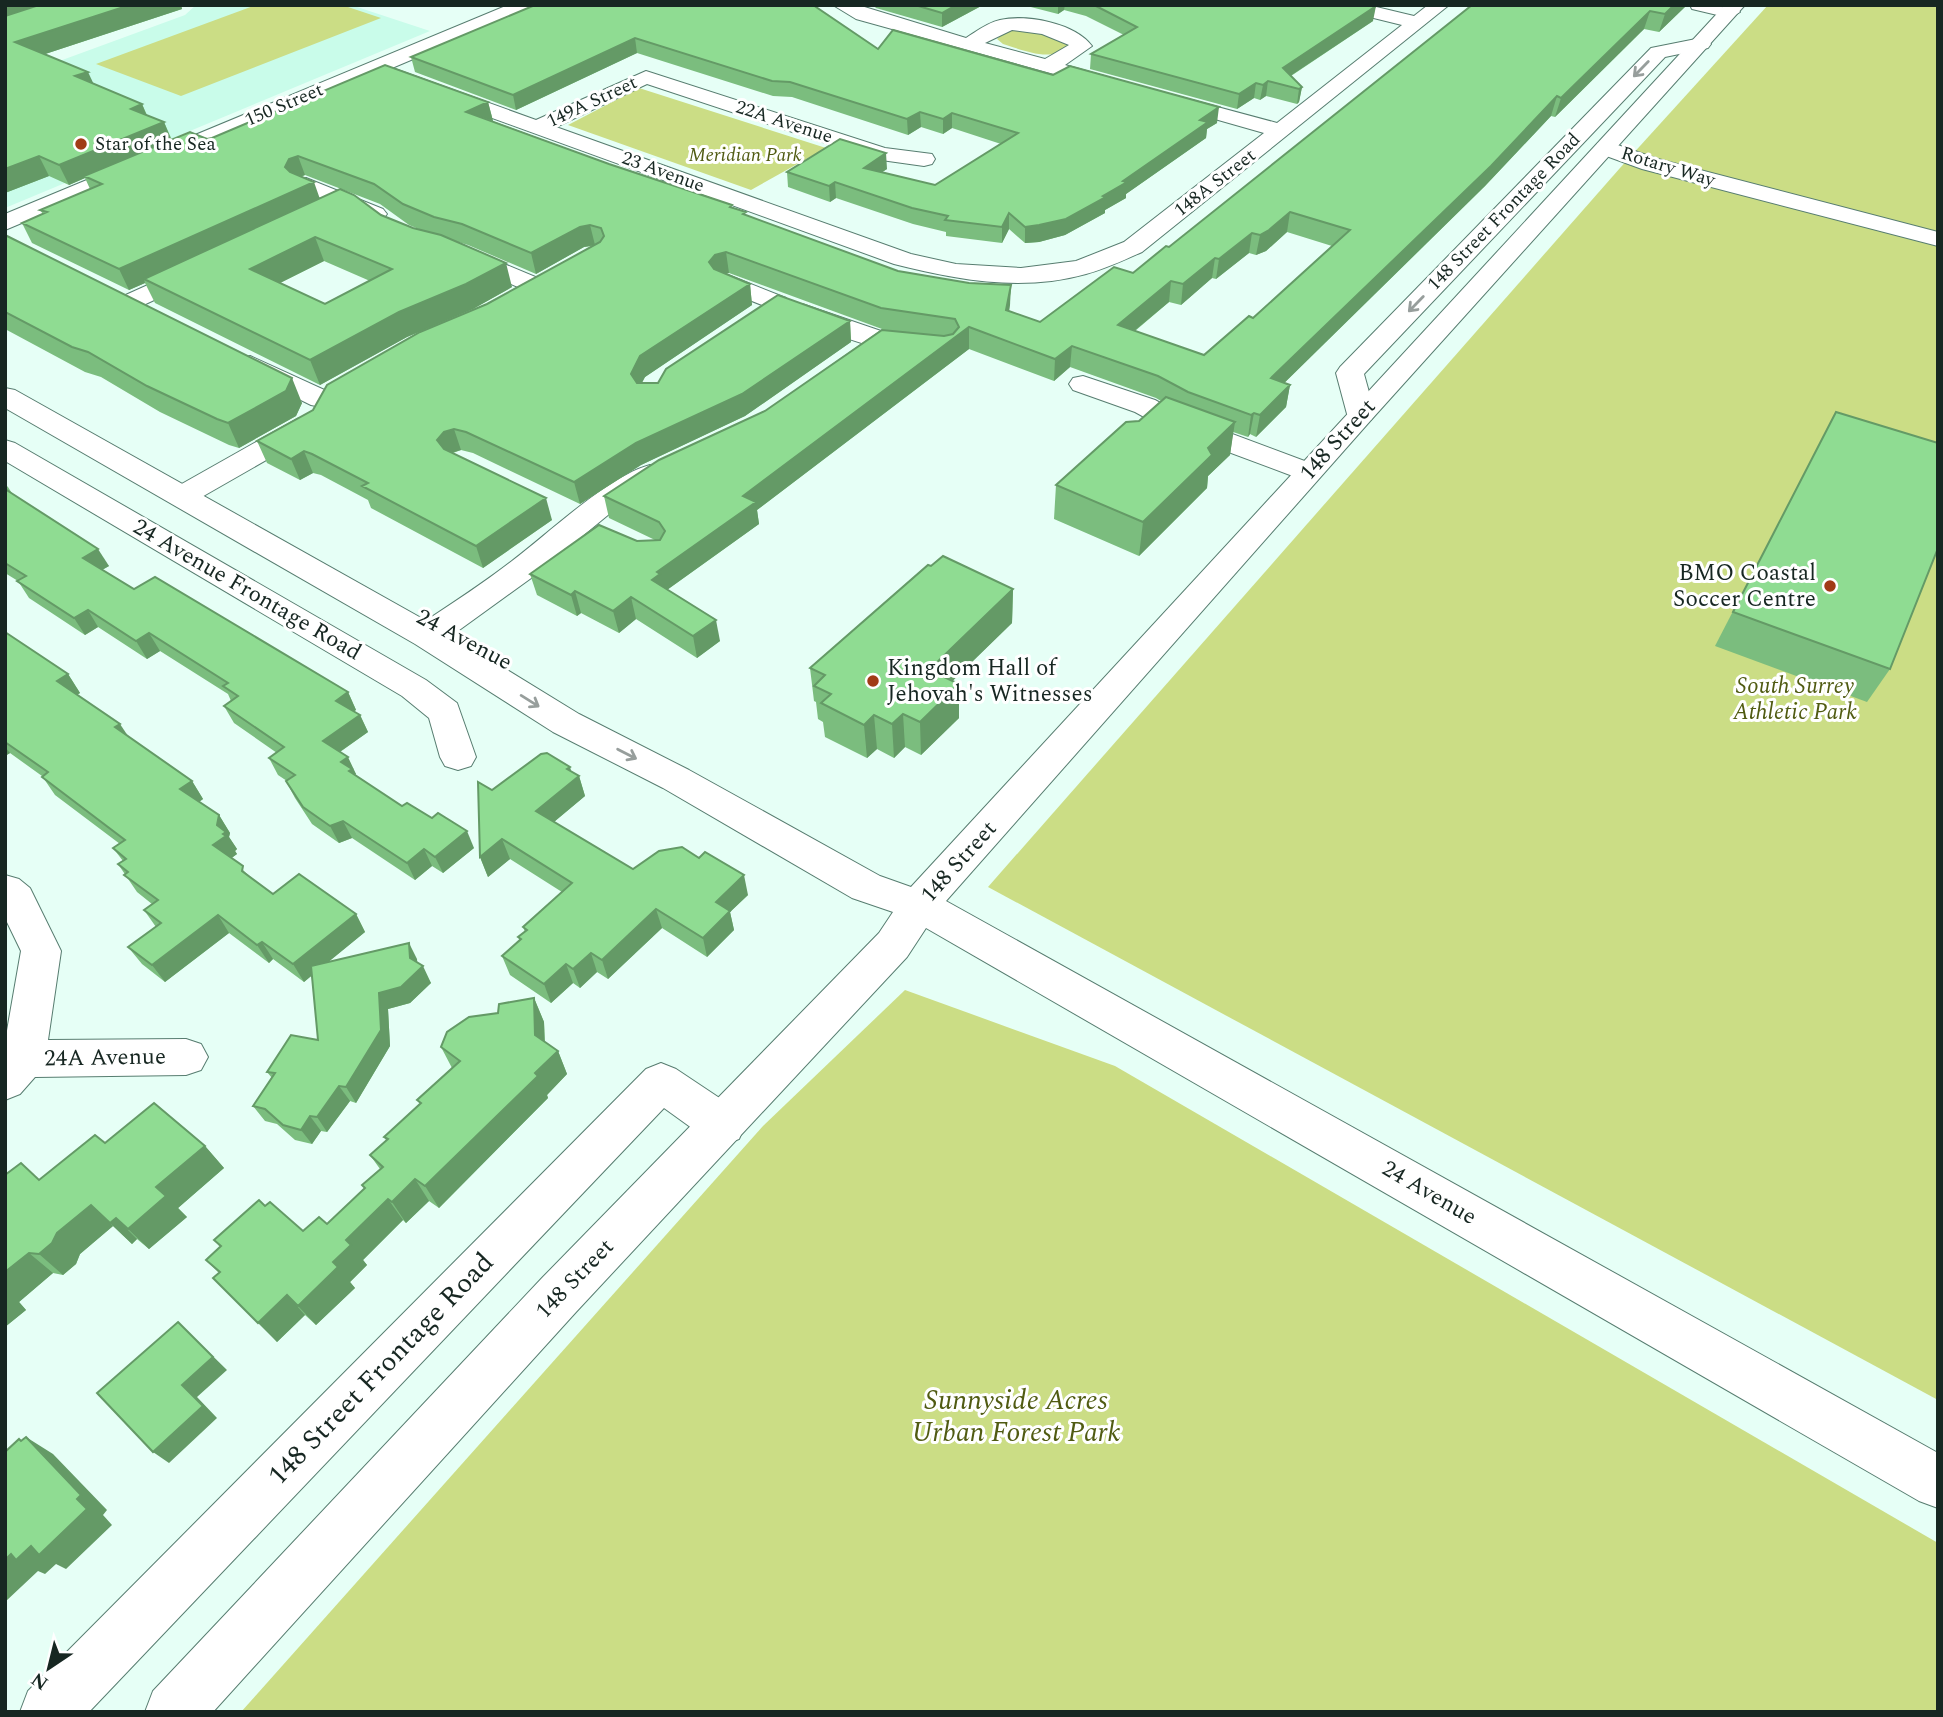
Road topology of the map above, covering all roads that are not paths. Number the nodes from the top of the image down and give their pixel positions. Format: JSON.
{"nodes":[{"id":1,"x":525,"y":5,"type":"edge"},
{"id":2,"x":842,"y":5,"type":"edge"},
{"id":3,"x":1344,"y":5,"type":"edge"},
{"id":4,"x":1440,"y":5,"type":"edge"},
{"id":5,"x":1699,"y":5,"type":"edge"},
{"id":6,"x":1733,"y":9,"type":"edge"},
{"id":7,"x":1417,"y":23,"type":"junction"},
{"id":8,"x":969,"y":44,"type":"junction"},
{"id":9,"x":1701,"y":44,"type":"junction"},
{"id":10,"x":1049,"y":66,"type":"junction"},
{"id":11,"x":373,"y":68,"type":"junction"},
{"id":12,"x":646,"y":77,"type":"joint"},
{"id":13,"x":1127,"y":88,"type":"edge"},
{"id":14,"x":1153,"y":95,"type":"edge"},
{"id":15,"x":538,"y":127,"type":"junction"},
{"id":16,"x":1282,"y":131,"type":"junction"},
{"id":17,"x":1606,"y":148,"type":"junction"},
{"id":18,"x":924,"y":159,"type":"dead end"},
{"id":19,"x":306,"y":185,"type":"edge"},
{"id":20,"x":347,"y":202,"type":"junction"},
{"id":21,"x":321,"y":212,"type":"edge"},
{"id":22,"x":5,"y":223,"type":"edge"},
{"id":23,"x":390,"y":225,"type":"edge"},
{"id":24,"x":1938,"y":225,"type":"edge"},
{"id":25,"x":1938,"y":239,"type":"edge"},
{"id":26,"x":439,"y":247,"type":"edge"},
{"id":27,"x":216,"y":262,"type":"edge"},
{"id":28,"x":956,"y":272,"type":"joint"},
{"id":29,"x":728,"y":283,"type":"edge"},
{"id":30,"x":536,"y":286,"type":"edge"},
{"id":31,"x":777,"y":303,"type":"junction"},
{"id":32,"x":152,"y":315,"type":"edge"},
{"id":33,"x":755,"y":318,"type":"edge"},
{"id":34,"x":877,"y":339,"type":"junction"},
{"id":35,"x":944,"y":347,"type":"edge"},
{"id":36,"x":224,"y":351,"type":"edge"},
{"id":37,"x":844,"y":362,"type":"edge"},
{"id":38,"x":5,"y":376,"type":"edge"},
{"id":39,"x":1083,"y":384,"type":"dead end"},
{"id":40,"x":5,"y":396,"type":"edge"},
{"id":41,"x":1361,"y":414,"type":"junction"},
{"id":42,"x":5,"y":449,"type":"edge"},
{"id":43,"x":675,"y":462,"type":"edge"},
{"id":44,"x":1308,"y":472,"type":"junction"},
{"id":45,"x":191,"y":491,"type":"junction"},
{"id":46,"x":569,"y":515,"type":"junction"},
{"id":47,"x":616,"y":537,"type":"edge"},
{"id":48,"x":439,"y":628,"type":"junction"},
{"id":49,"x":458,"y":757,"type":"dead end"},
{"id":50,"x":5,"y":890,"type":"edge"},
{"id":51,"x":919,"y":905,"type":"junction"},
{"id":52,"x":186,"y":1057,"type":"dead end"},
{"id":53,"x":14,"y":1070,"type":"edge"},
{"id":54,"x":723,"y":1125,"type":"junction"},
{"id":55,"x":1938,"y":1482,"type":"edge"},
{"id":56,"x":49,"y":1712,"type":"edge"},
{"id":57,"x":174,"y":1712,"type":"edge"}],
"edges":[{"from":1,"to":11,"type":"street","name":"150 Street"},
{"from":2,"to":8,"type":"street"},
{"from":3,"to":7,"type":"street"},
{"from":4,"to":7,"type":"street","name":"148A Street"},
{"from":5,"to":6,"type":"street"},
{"from":6,"to":9,"type":"street","name":"148 Street"},
{"from":7,"to":16,"type":"street","name":"148A Street"},
{"from":8,"to":10,"type":"street"},
{"from":8,"to":10,"type":"street"},
{"from":9,"to":17,"type":"street","name":"148 Street"},
{"from":9,"to":41,"type":"street","name":"148 Street Frontage Road","one_way":true},
{"from":10,"to":13,"type":"street"},
{"from":11,"to":15,"type":"street","name":"23 Avenue"},
{"from":11,"to":22,"type":"street","name":"150 Street"},
{"from":12,"to":15,"type":"street","name":"149A Street"},
{"from":12,"to":18,"type":"street","name":"22A Avenue"},
{"from":14,"to":16,"type":"street"},
{"from":15,"to":28,"type":"street","name":"23 Avenue"},
{"from":16,"to":28,"type":"street","name":"148A Street"},
{"from":17,"to":24,"type":"street","name":"Rotary Way"},
{"from":17,"to":25,"type":"street","name":"Rotary Way"},
{"from":17,"to":41,"type":"street","name":"148 Street"},
{"from":19,"to":20,"type":"street"},
{"from":20,"to":21,"type":"street"},
{"from":20,"to":23,"type":"street"},
{"from":26,"to":30,"type":"street"},
{"from":27,"to":32,"type":"street"},
{"from":29,"to":31,"type":"street"},
{"from":31,"to":33,"type":"street"},
{"from":31,"to":34,"type":"street"},
{"from":34,"to":35,"type":"street"},
{"from":34,"to":37,"type":"street"},
{"from":36,"to":45,"type":"street"},
{"from":38,"to":45,"type":"street","name":"24 Avenue"},
{"from":39,"to":44,"type":"street"},
{"from":40,"to":45,"type":"street","name":"24 Avenue"},
{"from":41,"to":44,"type":"street","name":"148 Street"},
{"from":42,"to":49,"type":"street","name":"24 Avenue Frontage Road"},
{"from":43,"to":46,"type":"street"},
{"from":44,"to":51,"type":"street","name":"148 Street"},
{"from":45,"to":48,"type":"street","name":"24 Avenue"},
{"from":45,"to":51,"type":"street","name":"24 Avenue","one_way":true},
{"from":46,"to":47,"type":"street"},
{"from":46,"to":48,"type":"street"},
{"from":48,"to":51,"type":"street","name":"24 Avenue"},
{"from":50,"to":53,"type":"street","name":"24A Avenue"},
{"from":51,"to":54,"type":"street","name":"148 Street"},
{"from":51,"to":55,"type":"street","name":"24 Avenue"},
{"from":52,"to":53,"type":"street","name":"24A Avenue"},
{"from":54,"to":56,"type":"street","name":"148 Street Frontage Road"},
{"from":54,"to":57,"type":"street","name":"148 Street"}]}
